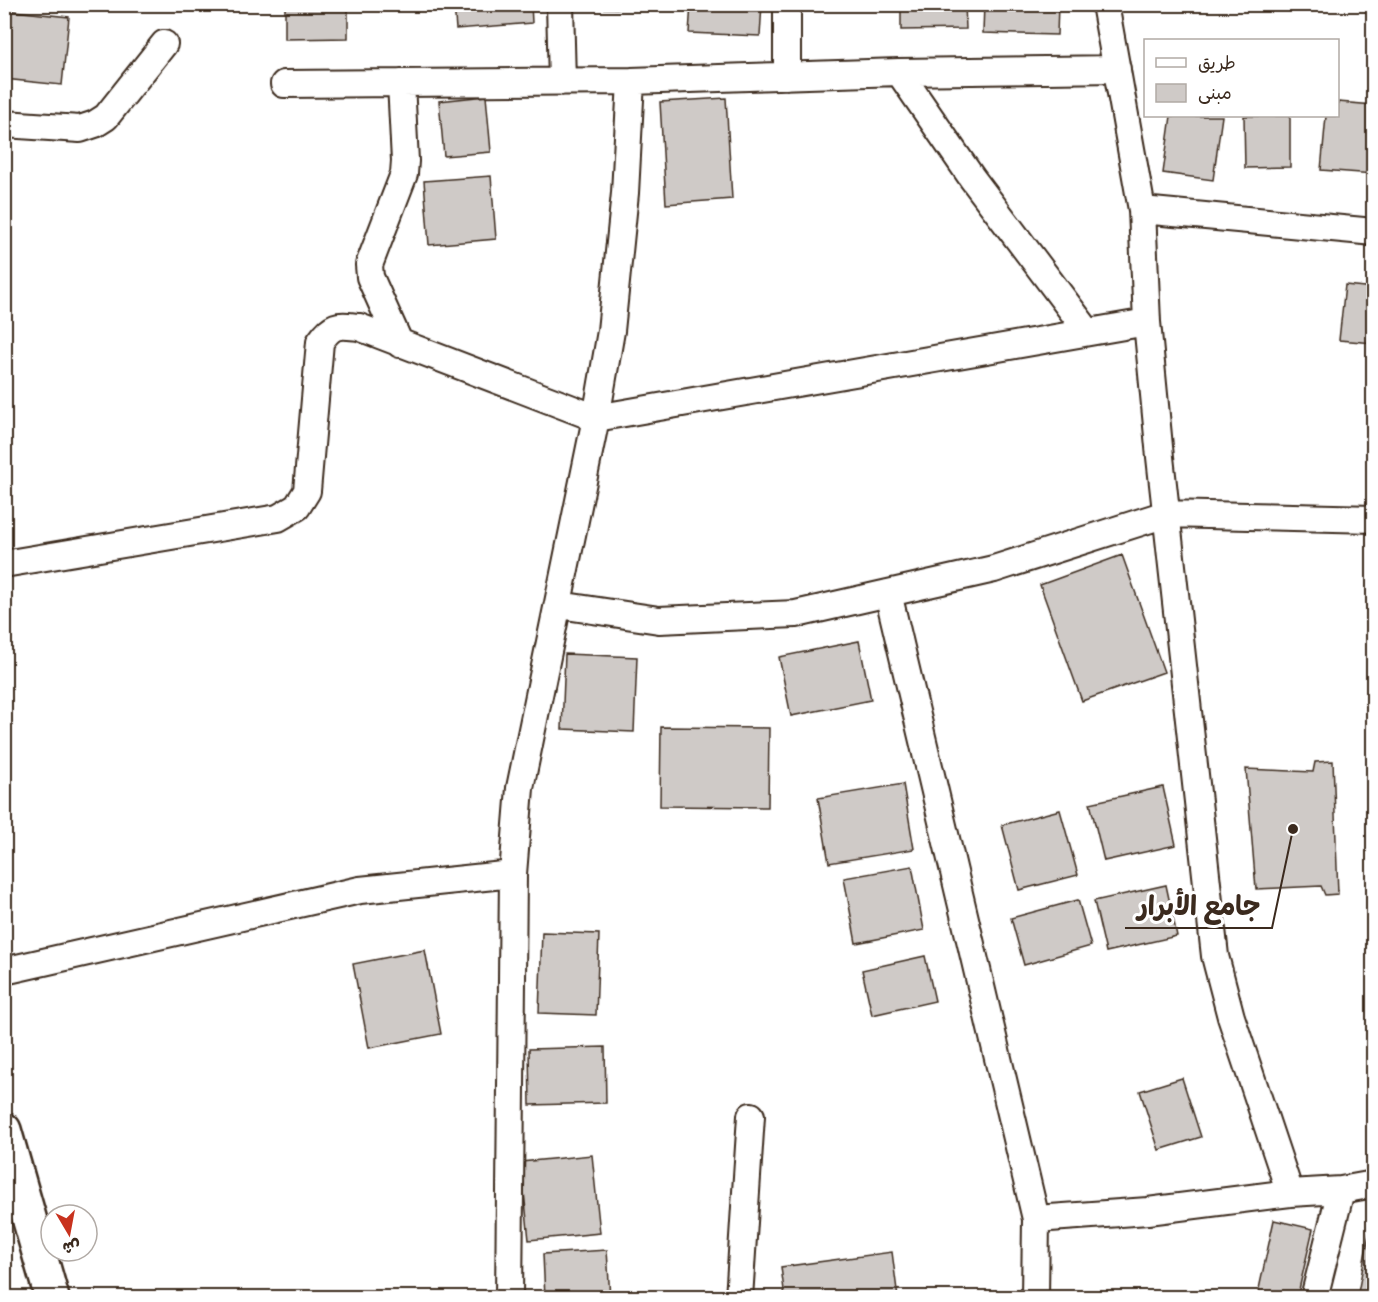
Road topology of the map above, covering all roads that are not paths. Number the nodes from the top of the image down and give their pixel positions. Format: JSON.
{"nodes":[{"id":1,"x":560,"y":4,"type":"edge"},
{"id":2,"x":787,"y":4,"type":"edge"},
{"id":3,"x":1106,"y":4,"type":"edge"},
{"id":4,"x":164,"y":44,"type":"dead end"},
{"id":5,"x":1117,"y":69,"type":"junction"},
{"id":6,"x":899,"y":72,"type":"junction"},
{"id":7,"x":787,"y":76,"type":"junction"},
{"id":8,"x":631,"y":81,"type":"junction"},
{"id":9,"x":562,"y":82,"type":"junction"},
{"id":10,"x":401,"y":83,"type":"junction"},
{"id":11,"x":284,"y":84,"type":"dead end"},
{"id":12,"x":4,"y":124,"type":"edge"},
{"id":13,"x":1142,"y":210,"type":"junction"},
{"id":14,"x":1374,"y":232,"type":"edge"},
{"id":15,"x":1147,"y":322,"type":"junction"},
{"id":16,"x":1088,"y":332,"type":"junction"},
{"id":17,"x":400,"y":344,"type":"junction"},
{"id":18,"x":596,"y":418,"type":"junction"},
{"id":19,"x":1166,"y":514,"type":"junction"},
{"id":20,"x":1374,"y":519,"type":"edge"},
{"id":21,"x":4,"y":564,"type":"edge"},
{"id":22,"x":888,"y":593,"type":"junction"},
{"id":23,"x":559,"y":605,"type":"junction"},
{"id":24,"x":513,"y":874,"type":"junction"},
{"id":25,"x":4,"y":971,"type":"edge"},
{"id":26,"x":752,"y":1116,"type":"dead end"},
{"id":27,"x":4,"y":1130,"type":"edge"},
{"id":28,"x":1374,"y":1184,"type":"edge"},
{"id":29,"x":1341,"y":1190,"type":"junction"},
{"id":30,"x":1290,"y":1193,"type":"junction"},
{"id":31,"x":1036,"y":1219,"type":"junction"},
{"id":32,"x":52,"y":1298,"type":"edge"},
{"id":33,"x":509,"y":1298,"type":"edge"},
{"id":34,"x":739,"y":1298,"type":"edge"},
{"id":35,"x":1035,"y":1298,"type":"edge"},
{"id":36,"x":1314,"y":1298,"type":"edge"}],
"edges":[{"from":1,"to":9,"type":"street"},
{"from":2,"to":7,"type":"street"},
{"from":3,"to":5,"type":"street"},
{"from":4,"to":12,"type":"street"},
{"from":5,"to":6,"type":"street"},
{"from":5,"to":13,"type":"street"},
{"from":6,"to":7,"type":"street"},
{"from":6,"to":16,"type":"street"},
{"from":7,"to":8,"type":"street"},
{"from":8,"to":9,"type":"street"},
{"from":8,"to":18,"type":"street"},
{"from":9,"to":10,"type":"street"},
{"from":10,"to":11,"type":"street"},
{"from":10,"to":17,"type":"street"},
{"from":13,"to":14,"type":"street"},
{"from":13,"to":15,"type":"street"},
{"from":15,"to":16,"type":"street"},
{"from":15,"to":19,"type":"street"},
{"from":16,"to":18,"type":"street"},
{"from":17,"to":18,"type":"street"},
{"from":17,"to":21,"type":"street"},
{"from":18,"to":23,"type":"street"},
{"from":19,"to":20,"type":"street"},
{"from":19,"to":22,"type":"street"},
{"from":19,"to":30,"type":"street"},
{"from":22,"to":23,"type":"street"},
{"from":22,"to":31,"type":"street"},
{"from":23,"to":24,"type":"street"},
{"from":24,"to":25,"type":"street"},
{"from":24,"to":33,"type":"street"},
{"from":26,"to":34,"type":"street"},
{"from":27,"to":32,"type":"main road"},
{"from":28,"to":29,"type":"street"},
{"from":29,"to":30,"type":"street"},
{"from":29,"to":36,"type":"street"},
{"from":30,"to":31,"type":"street"},
{"from":31,"to":35,"type":"street"}]}
